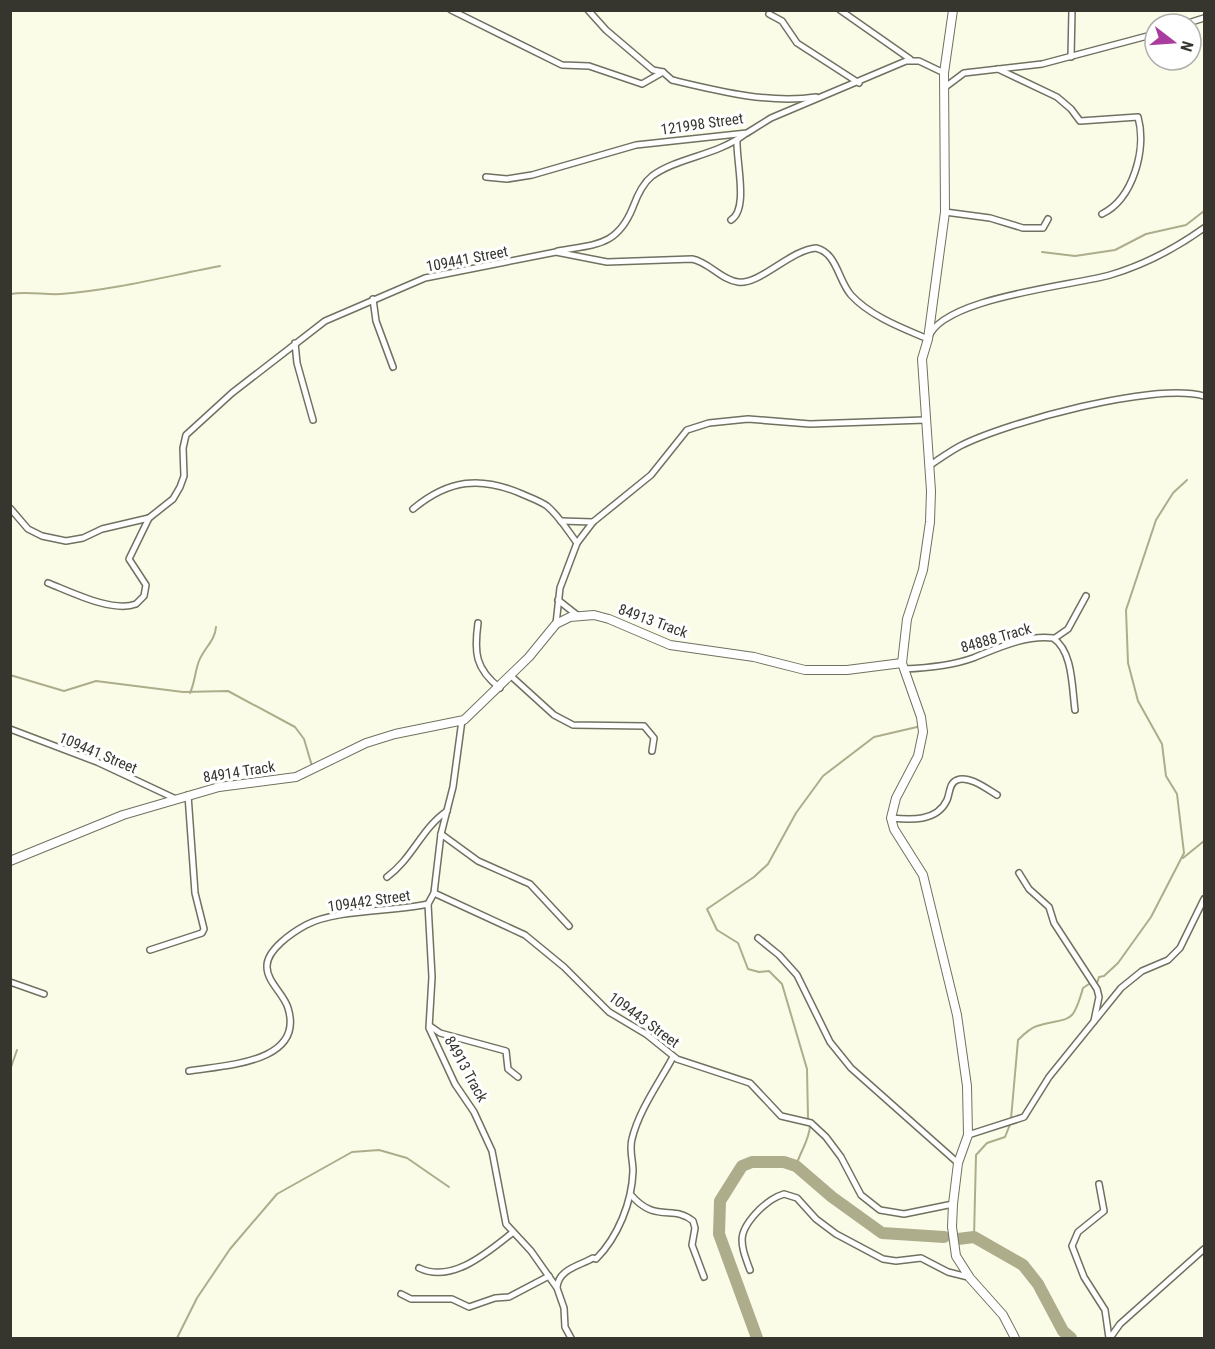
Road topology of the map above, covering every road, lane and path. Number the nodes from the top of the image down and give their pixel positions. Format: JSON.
{"nodes":[{"id":1,"x":451,"y":10,"type":"edge"},
{"id":2,"x":588,"y":10,"type":"edge"},
{"id":3,"x":840,"y":10,"type":"edge"},
{"id":4,"x":953,"y":10,"type":"edge"},
{"id":5,"x":1072,"y":10,"type":"edge"},
{"id":6,"x":769,"y":14,"type":"dead end"},
{"id":7,"x":1143,"y":37,"type":"edge"},
{"id":8,"x":1071,"y":57,"type":"junction"},
{"id":9,"x":912,"y":60,"type":"junction"},
{"id":10,"x":998,"y":69,"type":"junction"},
{"id":11,"x":663,"y":72,"type":"junction"},
{"id":12,"x":944,"y":73,"type":"junction"},
{"id":13,"x":859,"y":82,"type":"junction"},
{"id":14,"x":944,"y":88,"type":"junction"},
{"id":15,"x":826,"y":96,"type":"junction"},
{"id":16,"x":747,"y":133,"type":"junction"},
{"id":17,"x":737,"y":140,"type":"junction"},
{"id":18,"x":486,"y":177,"type":"dead end"},
{"id":19,"x":945,"y":213,"type":"junction"},
{"id":20,"x":1102,"y":214,"type":"dead end"},
{"id":21,"x":1048,"y":219,"type":"dead end"},
{"id":22,"x":731,"y":220,"type":"dead end"},
{"id":23,"x":1204,"y":228,"type":"edge"},
{"id":24,"x":555,"y":252,"type":"junction"},
{"id":25,"x":373,"y":299,"type":"junction"},
{"id":26,"x":928,"y":339,"type":"junction"},
{"id":27,"x":295,"y":343,"type":"junction"},
{"id":28,"x":393,"y":367,"type":"dead end"},
{"id":29,"x":1204,"y":396,"type":"edge"},
{"id":30,"x":313,"y":420,"type":"dead end"},
{"id":31,"x":925,"y":420,"type":"junction"},
{"id":32,"x":929,"y":466,"type":"junction"},
{"id":33,"x":10,"y":508,"type":"edge"},
{"id":34,"x":413,"y":509,"type":"dead end"},
{"id":35,"x":149,"y":518,"type":"junction"},
{"id":36,"x":561,"y":521,"type":"junction"},
{"id":37,"x":593,"y":522,"type":"junction"},
{"id":38,"x":577,"y":543,"type":"junction"},
{"id":39,"x":48,"y":583,"type":"dead end"},
{"id":40,"x":1086,"y":596,"type":"dead end"},
{"id":41,"x":558,"y":600,"type":"junction"},
{"id":42,"x":577,"y":615,"type":"junction"},
{"id":43,"x":478,"y":623,"type":"dead end"},
{"id":44,"x":556,"y":624,"type":"junction"},
{"id":45,"x":1055,"y":638,"type":"junction"},
{"id":46,"x":903,"y":666,"type":"junction"},
{"id":47,"x":511,"y":676,"type":"junction"},
{"id":48,"x":500,"y":688,"type":"junction"},
{"id":49,"x":1075,"y":710,"type":"dead end"},
{"id":50,"x":466,"y":717,"type":"junction"},
{"id":51,"x":10,"y":729,"type":"edge"},
{"id":52,"x":652,"y":751,"type":"dead end"},
{"id":53,"x":188,"y":795,"type":"junction"},
{"id":54,"x":997,"y":795,"type":"dead end"},
{"id":55,"x":176,"y":799,"type":"junction"},
{"id":56,"x":447,"y":811,"type":"junction"},
{"id":57,"x":891,"y":818,"type":"junction"},
{"id":58,"x":441,"y":834,"type":"junction"},
{"id":59,"x":10,"y":861,"type":"edge"},
{"id":60,"x":1019,"y":873,"type":"dead end"},
{"id":61,"x":387,"y":877,"type":"dead end"},
{"id":62,"x":434,"y":893,"type":"junction"},
{"id":63,"x":1204,"y":899,"type":"edge"},
{"id":64,"x":428,"y":904,"type":"junction"},
{"id":65,"x":569,"y":926,"type":"dead end"},
{"id":66,"x":758,"y":938,"type":"dead end"},
{"id":67,"x":150,"y":950,"type":"dead end"},
{"id":68,"x":10,"y":982,"type":"edge"},
{"id":69,"x":44,"y":994,"type":"dead end"},
{"id":70,"x":429,"y":1016,"type":"junction"},
{"id":71,"x":1092,"y":1026,"type":"junction"},
{"id":72,"x":673,"y":1057,"type":"junction"},
{"id":73,"x":189,"y":1071,"type":"dead end"},
{"id":74,"x":518,"y":1077,"type":"dead end"},
{"id":75,"x":968,"y":1135,"type":"junction"},
{"id":76,"x":958,"y":1163,"type":"junction"},
{"id":77,"x":1099,"y":1184,"type":"dead end"},
{"id":78,"x":631,"y":1195,"type":"junction"},
{"id":79,"x":953,"y":1204,"type":"junction"},
{"id":80,"x":512,"y":1233,"type":"junction"},
{"id":81,"x":1204,"y":1249,"type":"edge"},
{"id":82,"x":419,"y":1268,"type":"dead end"},
{"id":83,"x":750,"y":1270,"type":"dead end"},
{"id":84,"x":549,"y":1276,"type":"junction"},
{"id":85,"x":704,"y":1277,"type":"dead end"},
{"id":86,"x":970,"y":1278,"type":"junction"},
{"id":87,"x":557,"y":1288,"type":"junction"},
{"id":88,"x":401,"y":1294,"type":"dead end"},
{"id":89,"x":571,"y":1338,"type":"edge"},
{"id":90,"x":1015,"y":1338,"type":"edge"},
{"id":91,"x":1110,"y":1338,"type":"edge"}],
"edges":[{"from":1,"to":11,"type":"street"},
{"from":2,"to":11,"type":"street"},
{"from":3,"to":9,"type":"street"},
{"from":4,"to":12,"type":"street"},
{"from":5,"to":8,"type":"street"},
{"from":6,"to":13,"type":"street"},
{"from":7,"to":8,"type":"street"},
{"from":8,"to":10,"type":"street"},
{"from":9,"to":12,"type":"street"},
{"from":9,"to":13,"type":"street","name":"121998 Street"},
{"from":10,"to":14,"type":"street"},
{"from":10,"to":20,"type":"street"},
{"from":11,"to":15,"type":"street"},
{"from":12,"to":14,"type":"street"},
{"from":13,"to":15,"type":"street","name":"121998 Street"},
{"from":14,"to":19,"type":"street"},
{"from":15,"to":16,"type":"street","name":"121998 Street"},
{"from":16,"to":17,"type":"street"},
{"from":16,"to":18,"type":"street","name":"121998 Street"},
{"from":17,"to":22,"type":"street"},
{"from":17,"to":24,"type":"street"},
{"from":19,"to":21,"type":"street"},
{"from":19,"to":26,"type":"street"},
{"from":23,"to":26,"type":"street"},
{"from":24,"to":25,"type":"street","name":"109441 Street"},
{"from":24,"to":26,"type":"street","name":"109441 Street"},
{"from":25,"to":27,"type":"street","name":"109441 Street"},
{"from":25,"to":28,"type":"street"},
{"from":26,"to":31,"type":"street"},
{"from":27,"to":30,"type":"street"},
{"from":27,"to":35,"type":"street","name":"109441 Street"},
{"from":29,"to":32,"type":"street"},
{"from":31,"to":32,"type":"street"},
{"from":31,"to":37,"type":"street"},
{"from":32,"to":46,"type":"street"},
{"from":33,"to":35,"type":"street","name":"109441 Street"},
{"from":34,"to":36,"type":"street"},
{"from":35,"to":39,"type":"street"},
{"from":36,"to":37,"type":"street"},
{"from":36,"to":38,"type":"street"},
{"from":37,"to":38,"type":"street"},
{"from":38,"to":41,"type":"street"},
{"from":40,"to":45,"type":"street"},
{"from":41,"to":42,"type":"street"},
{"from":41,"to":44,"type":"street"},
{"from":42,"to":44,"type":"street"},
{"from":42,"to":46,"type":"street","name":"84913 Track"},
{"from":43,"to":48,"type":"street"},
{"from":44,"to":47,"type":"street"},
{"from":45,"to":46,"type":"street","name":"84888 Track"},
{"from":45,"to":49,"type":"street","name":"84888 Track"},
{"from":46,"to":57,"type":"street"},
{"from":47,"to":48,"type":"street"},
{"from":47,"to":52,"type":"street"},
{"from":48,"to":50,"type":"street"},
{"from":50,"to":53,"type":"street","name":"84914 Track"},
{"from":50,"to":56,"type":"street"},
{"from":51,"to":55,"type":"street","name":"109441 Street"},
{"from":53,"to":55,"type":"street","name":"84914 Track"},
{"from":53,"to":67,"type":"street"},
{"from":54,"to":57,"type":"street"},
{"from":55,"to":59,"type":"street","name":"84914 Track"},
{"from":56,"to":58,"type":"street"},
{"from":56,"to":61,"type":"street"},
{"from":57,"to":75,"type":"street"},
{"from":58,"to":62,"type":"street"},
{"from":58,"to":65,"type":"street"},
{"from":60,"to":71,"type":"street"},
{"from":62,"to":64,"type":"street"},
{"from":62,"to":72,"type":"street","name":"109443 Street"},
{"from":63,"to":71,"type":"street"},
{"from":64,"to":70,"type":"street","name":"84913 Track"},
{"from":64,"to":73,"type":"street","name":"109442 Street"},
{"from":66,"to":76,"type":"street"},
{"from":68,"to":69,"type":"street"},
{"from":70,"to":74,"type":"street"},
{"from":70,"to":80,"type":"street","name":"84913 Track"},
{"from":71,"to":75,"type":"street"},
{"from":72,"to":78,"type":"street"},
{"from":72,"to":79,"type":"street","name":"109443 Street"},
{"from":75,"to":76,"type":"street"},
{"from":76,"to":79,"type":"street"},
{"from":77,"to":91,"type":"street"},
{"from":78,"to":85,"type":"street"},
{"from":78,"to":87,"type":"street"},
{"from":79,"to":86,"type":"street"},
{"from":80,"to":82,"type":"street"},
{"from":80,"to":84,"type":"street","name":"84913 Track"},
{"from":81,"to":91,"type":"street"},
{"from":83,"to":86,"type":"street"},
{"from":84,"to":87,"type":"street","name":"84913 Track"},
{"from":84,"to":88,"type":"street"},
{"from":86,"to":90,"type":"street"},
{"from":87,"to":89,"type":"street","name":"84913 Track"}]}
